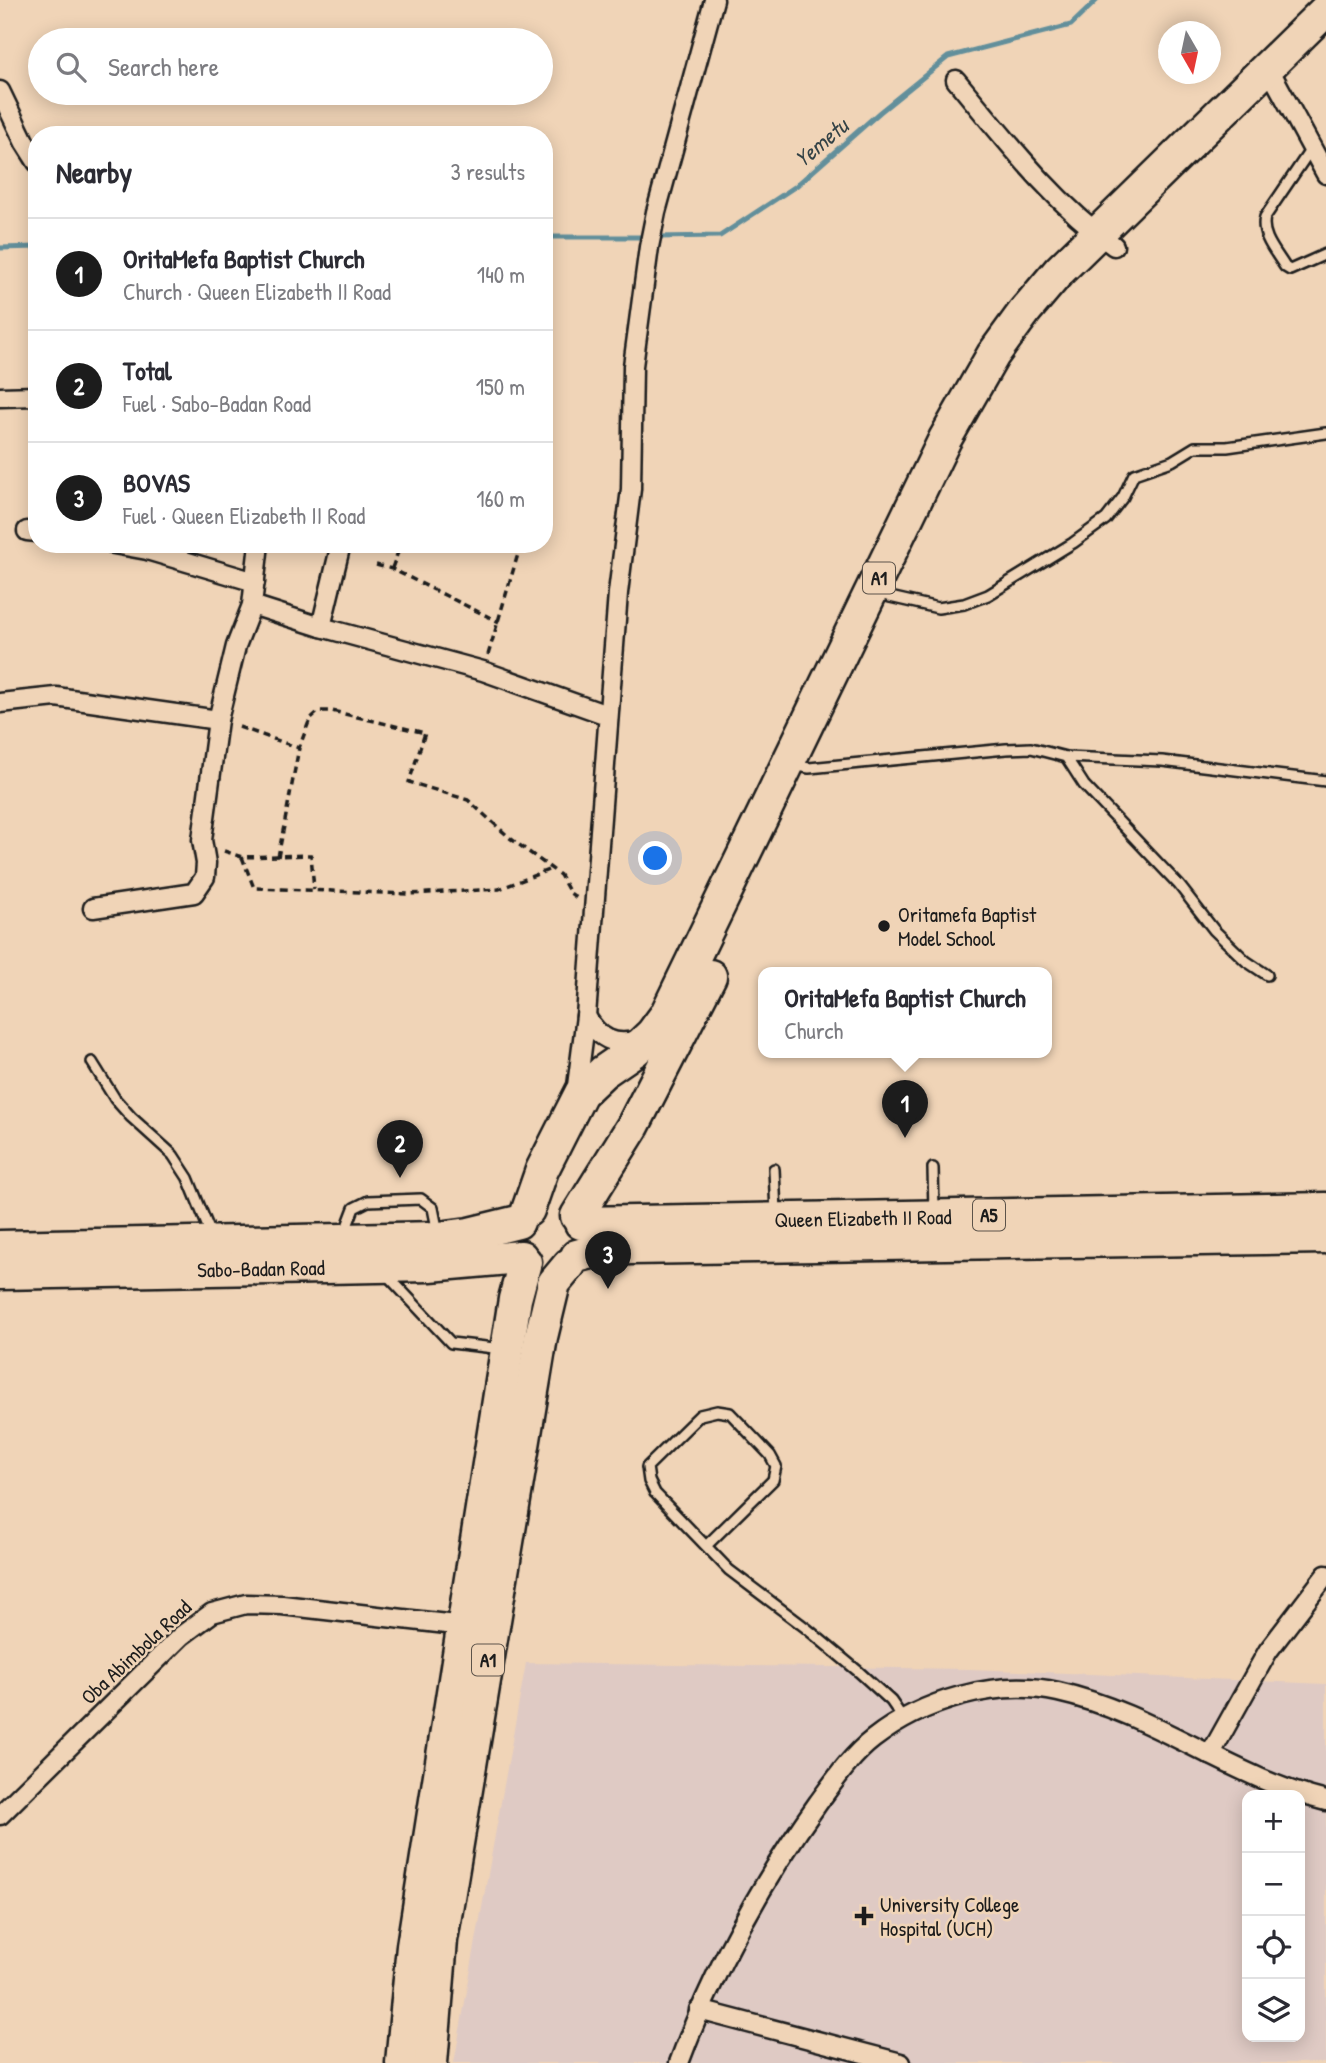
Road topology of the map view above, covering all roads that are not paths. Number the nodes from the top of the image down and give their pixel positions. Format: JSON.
{"nodes":[{"id":1,"x":714,"y":0,"type":"edge"},
{"id":2,"x":1326,"y":10,"type":"edge"},
{"id":3,"x":1326,"y":35,"type":"edge"},
{"id":4,"x":1272,"y":75,"type":"junction"},
{"id":5,"x":956,"y":80,"type":"dead end"},
{"id":6,"x":0,"y":91,"type":"edge"},
{"id":7,"x":28,"y":148,"type":"edge"},
{"id":8,"x":1312,"y":148,"type":"junction"},
{"id":9,"x":1326,"y":174,"type":"edge"},
{"id":10,"x":1105,"y":240,"type":"junction"},
{"id":11,"x":1326,"y":254,"type":"edge"},
{"id":12,"x":28,"y":396,"type":"edge"},
{"id":13,"x":0,"y":397,"type":"edge"},
{"id":14,"x":1326,"y":433,"type":"edge"},
{"id":15,"x":157,"y":553,"type":"edge"},
{"id":16,"x":257,"y":553,"type":"edge"},
{"id":17,"x":339,"y":553,"type":"edge"},
{"id":18,"x":255,"y":582,"type":"junction"},
{"id":19,"x":882,"y":593,"type":"junction"},
{"id":20,"x":252,"y":606,"type":"junction"},
{"id":21,"x":321,"y":627,"type":"junction"},
{"id":22,"x":0,"y":703,"type":"edge"},
{"id":23,"x":607,"y":715,"type":"junction"},
{"id":24,"x":218,"y":720,"type":"junction"},
{"id":25,"x":1066,"y":757,"type":"junction"},
{"id":26,"x":799,"y":766,"type":"junction"},
{"id":27,"x":1326,"y":781,"type":"edge"},
{"id":28,"x":93,"y":908,"type":"dead end"},
{"id":29,"x":1268,"y":975,"type":"dead end"},
{"id":30,"x":586,"y":1016,"type":"junction"},
{"id":31,"x":652,"y":1034,"type":"junction"},
{"id":32,"x":92,"y":1062,"type":"dead end"},
{"id":33,"x":575,"y":1101,"type":"junction"},
{"id":34,"x":933,"y":1168,"type":"dead end"},
{"id":35,"x":775,"y":1169,"type":"dead end"},
{"id":36,"x":1326,"y":1209,"type":"edge"},
{"id":37,"x":523,"y":1216,"type":"junction"},
{"id":38,"x":934,"y":1216,"type":"junction"},
{"id":39,"x":579,"y":1220,"type":"junction"},
{"id":40,"x":776,"y":1220,"type":"junction"},
{"id":41,"x":654,"y":1235,"type":"junction"},
{"id":42,"x":1326,"y":1237,"type":"edge"},
{"id":43,"x":215,"y":1242,"type":"junction"},
{"id":44,"x":0,"y":1247,"type":"edge"},
{"id":45,"x":523,"y":1260,"type":"junction"},
{"id":46,"x":573,"y":1261,"type":"junction"},
{"id":47,"x":379,"y":1266,"type":"junction"},
{"id":48,"x":0,"y":1273,"type":"edge"},
{"id":49,"x":508,"y":1349,"type":"junction"},
{"id":50,"x":707,"y":1545,"type":"junction"},
{"id":51,"x":1326,"y":1575,"type":"edge"},
{"id":52,"x":464,"y":1626,"type":"junction"},
{"id":53,"x":904,"y":1720,"type":"junction"},
{"id":54,"x":1210,"y":1755,"type":"junction"},
{"id":55,"x":1326,"y":1801,"type":"edge"},
{"id":56,"x":0,"y":1815,"type":"edge"},
{"id":57,"x":699,"y":2010,"type":"junction"},
{"id":58,"x":402,"y":2063,"type":"edge"},
{"id":59,"x":431,"y":2063,"type":"edge"},
{"id":60,"x":680,"y":2063,"type":"edge"},
{"id":61,"x":901,"y":2063,"type":"edge"}],
"edges":[{"from":1,"to":23,"type":"street"},
{"from":2,"to":4,"type":"highway","number":"A1"},
{"from":3,"to":4,"type":"highway","number":"A1"},
{"from":4,"to":8,"type":"street"},
{"from":4,"to":10,"type":"highway","number":"A1"},
{"from":5,"to":10,"type":"street"},
{"from":6,"to":7,"type":"street"},
{"from":8,"to":9,"type":"street"},
{"from":8,"to":11,"type":"lane"},
{"from":10,"to":19,"type":"highway","number":"A1"},
{"from":12,"to":13,"type":"street"},
{"from":14,"to":19,"type":"lane"},
{"from":15,"to":18,"type":"street"},
{"from":16,"to":18,"type":"street"},
{"from":17,"to":21,"type":"street"},
{"from":18,"to":20,"type":"street"},
{"from":19,"to":26,"type":"highway","number":"A1"},
{"from":20,"to":21,"type":"street"},
{"from":20,"to":24,"type":"street"},
{"from":21,"to":23,"type":"street"},
{"from":22,"to":24,"type":"street"},
{"from":23,"to":30,"type":"street"},
{"from":24,"to":28,"type":"street"},
{"from":25,"to":26,"type":"lane"},
{"from":25,"to":27,"type":"lane"},
{"from":25,"to":29,"type":"lane"},
{"from":26,"to":31,"type":"highway","number":"A1"},
{"from":26,"to":39,"type":"highway","number":"A1"},
{"from":30,"to":31,"type":"street"},
{"from":30,"to":33,"type":"street"},
{"from":31,"to":33,"type":"highway","number":"A1"},
{"from":32,"to":43,"type":"lane"},
{"from":33,"to":37,"type":"highway","number":"A1"},
{"from":34,"to":38,"type":"lane"},
{"from":35,"to":40,"type":"lane"},
{"from":36,"to":38,"type":"highway","name":"Queen Elizabeth II Road","number":"A5"},
{"from":37,"to":39,"type":"highway"},
{"from":37,"to":43,"type":"highway","name":"Sabo-Badan Road"},
{"from":37,"to":45,"type":"highway"},
{"from":38,"to":40,"type":"highway","name":"Queen Elizabeth II Road","number":"A5"},
{"from":39,"to":41,"type":"highway","number":"A5"},
{"from":39,"to":46,"type":"highway"},
{"from":40,"to":41,"type":"highway","name":"Queen Elizabeth II Road","number":"A5"},
{"from":41,"to":42,"type":"highway","name":"Queen Elizabeth II Road","number":"A5"},
{"from":41,"to":46,"type":"highway","number":"A5"},
{"from":43,"to":44,"type":"highway","name":"Sabo-Badan Road"},
{"from":45,"to":46,"type":"highway"},
{"from":45,"to":47,"type":"highway","name":"Sabo-Badan Road"},
{"from":45,"to":49,"type":"highway","number":"A1"},
{"from":46,"to":59,"type":"highway","number":"A1"},
{"from":47,"to":48,"type":"highway","name":"Sabo-Badan Road"},
{"from":47,"to":49,"type":"lane"},
{"from":49,"to":52,"type":"highway","number":"A1"},
{"from":50,"to":50,"type":"lane"},
{"from":50,"to":53,"type":"lane"},
{"from":51,"to":54,"type":"street"},
{"from":52,"to":56,"type":"street","name":"Oba Abimbola Road"},
{"from":52,"to":58,"type":"highway","number":"A1"},
{"from":53,"to":54,"type":"street"},
{"from":53,"to":57,"type":"street"},
{"from":54,"to":55,"type":"street"},
{"from":57,"to":60,"type":"street"},
{"from":57,"to":61,"type":"street"}]}
